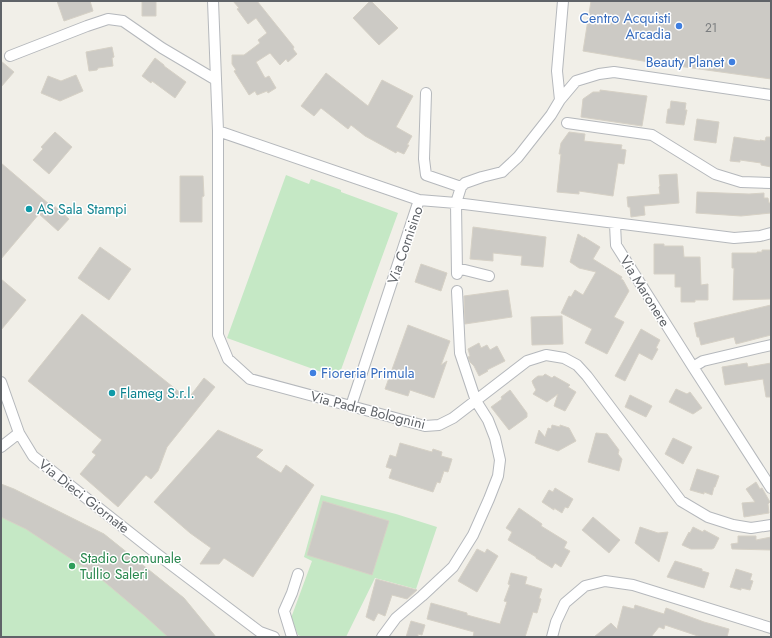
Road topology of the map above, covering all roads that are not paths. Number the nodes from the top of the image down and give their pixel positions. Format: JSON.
{"nodes":[{"id":1,"x":213,"y":1,"type":"edge"},
{"id":2,"x":563,"y":1,"type":"edge"},
{"id":3,"x":10,"y":56,"type":"dead end"},
{"id":4,"x":216,"y":80,"type":"junction"},
{"id":5,"x":426,"y":93,"type":"dead end"},
{"id":6,"x":771,"y":95,"type":"edge"},
{"id":7,"x":560,"y":100,"type":"junction"},
{"id":8,"x":567,"y":123,"type":"dead end"},
{"id":9,"x":218,"y":131,"type":"junction"},
{"id":10,"x":771,"y":183,"type":"edge"},
{"id":11,"x":461,"y":187,"type":"junction"},
{"id":12,"x":419,"y":200,"type":"junction"},
{"id":13,"x":456,"y":203,"type":"junction"},
{"id":14,"x":615,"y":224,"type":"junction"},
{"id":15,"x":771,"y":233,"type":"edge"},
{"id":16,"x":489,"y":276,"type":"dead end"},
{"id":17,"x":457,"y":291,"type":"dead end"},
{"id":18,"x":771,"y":345,"type":"edge"},
{"id":19,"x":693,"y":367,"type":"junction"},
{"id":20,"x":1,"y":382,"type":"edge"},
{"id":21,"x":476,"y":402,"type":"junction"},
{"id":22,"x":351,"y":406,"type":"junction"},
{"id":23,"x":19,"y":433,"type":"junction"},
{"id":24,"x":1,"y":446,"type":"edge"},
{"id":25,"x":771,"y":488,"type":"edge"},
{"id":26,"x":771,"y":525,"type":"edge"},
{"id":27,"x":298,"y":574,"type":"dead end"},
{"id":28,"x":771,"y":628,"type":"edge"},
{"id":29,"x":274,"y":637,"type":"edge"},
{"id":30,"x":292,"y":637,"type":"edge"},
{"id":31,"x":382,"y":637,"type":"edge"},
{"id":32,"x":552,"y":637,"type":"edge"}],
"edges":[{"from":1,"to":4,"type":"street","name":"Via Padre Bolognini"},
{"from":2,"to":7,"type":"street"},
{"from":3,"to":4,"type":"street"},
{"from":4,"to":9,"type":"street","name":"Via Padre Bolognini"},
{"from":5,"to":11,"type":"street"},
{"from":6,"to":7,"type":"street"},
{"from":7,"to":11,"type":"street"},
{"from":8,"to":10,"type":"street"},
{"from":9,"to":12,"type":"street"},
{"from":9,"to":22,"type":"street","name":"Via Padre Bolognini"},
{"from":11,"to":13,"type":"street"},
{"from":12,"to":13,"type":"street","name":"Via Cornisino"},
{"from":12,"to":22,"type":"street","name":"Via Cornisino"},
{"from":13,"to":14,"type":"street","name":"Via Cornisino"},
{"from":13,"to":16,"type":"street"},
{"from":14,"to":15,"type":"street"},
{"from":14,"to":19,"type":"street","name":"Via Maronere"},
{"from":17,"to":21,"type":"street"},
{"from":18,"to":19,"type":"street"},
{"from":19,"to":25,"type":"street","name":"Via Maronere"},
{"from":20,"to":23,"type":"street","name":"Via Dieci Giornate"},
{"from":21,"to":22,"type":"street","name":"Via Padre Bolognini"},
{"from":21,"to":26,"type":"street","name":"Via Padre Bolognini"},
{"from":21,"to":31,"type":"street"},
{"from":23,"to":24,"type":"street"},
{"from":23,"to":29,"type":"street","name":"Via Dieci Giornate"},
{"from":27,"to":30,"type":"street"},
{"from":28,"to":32,"type":"street"}]}
